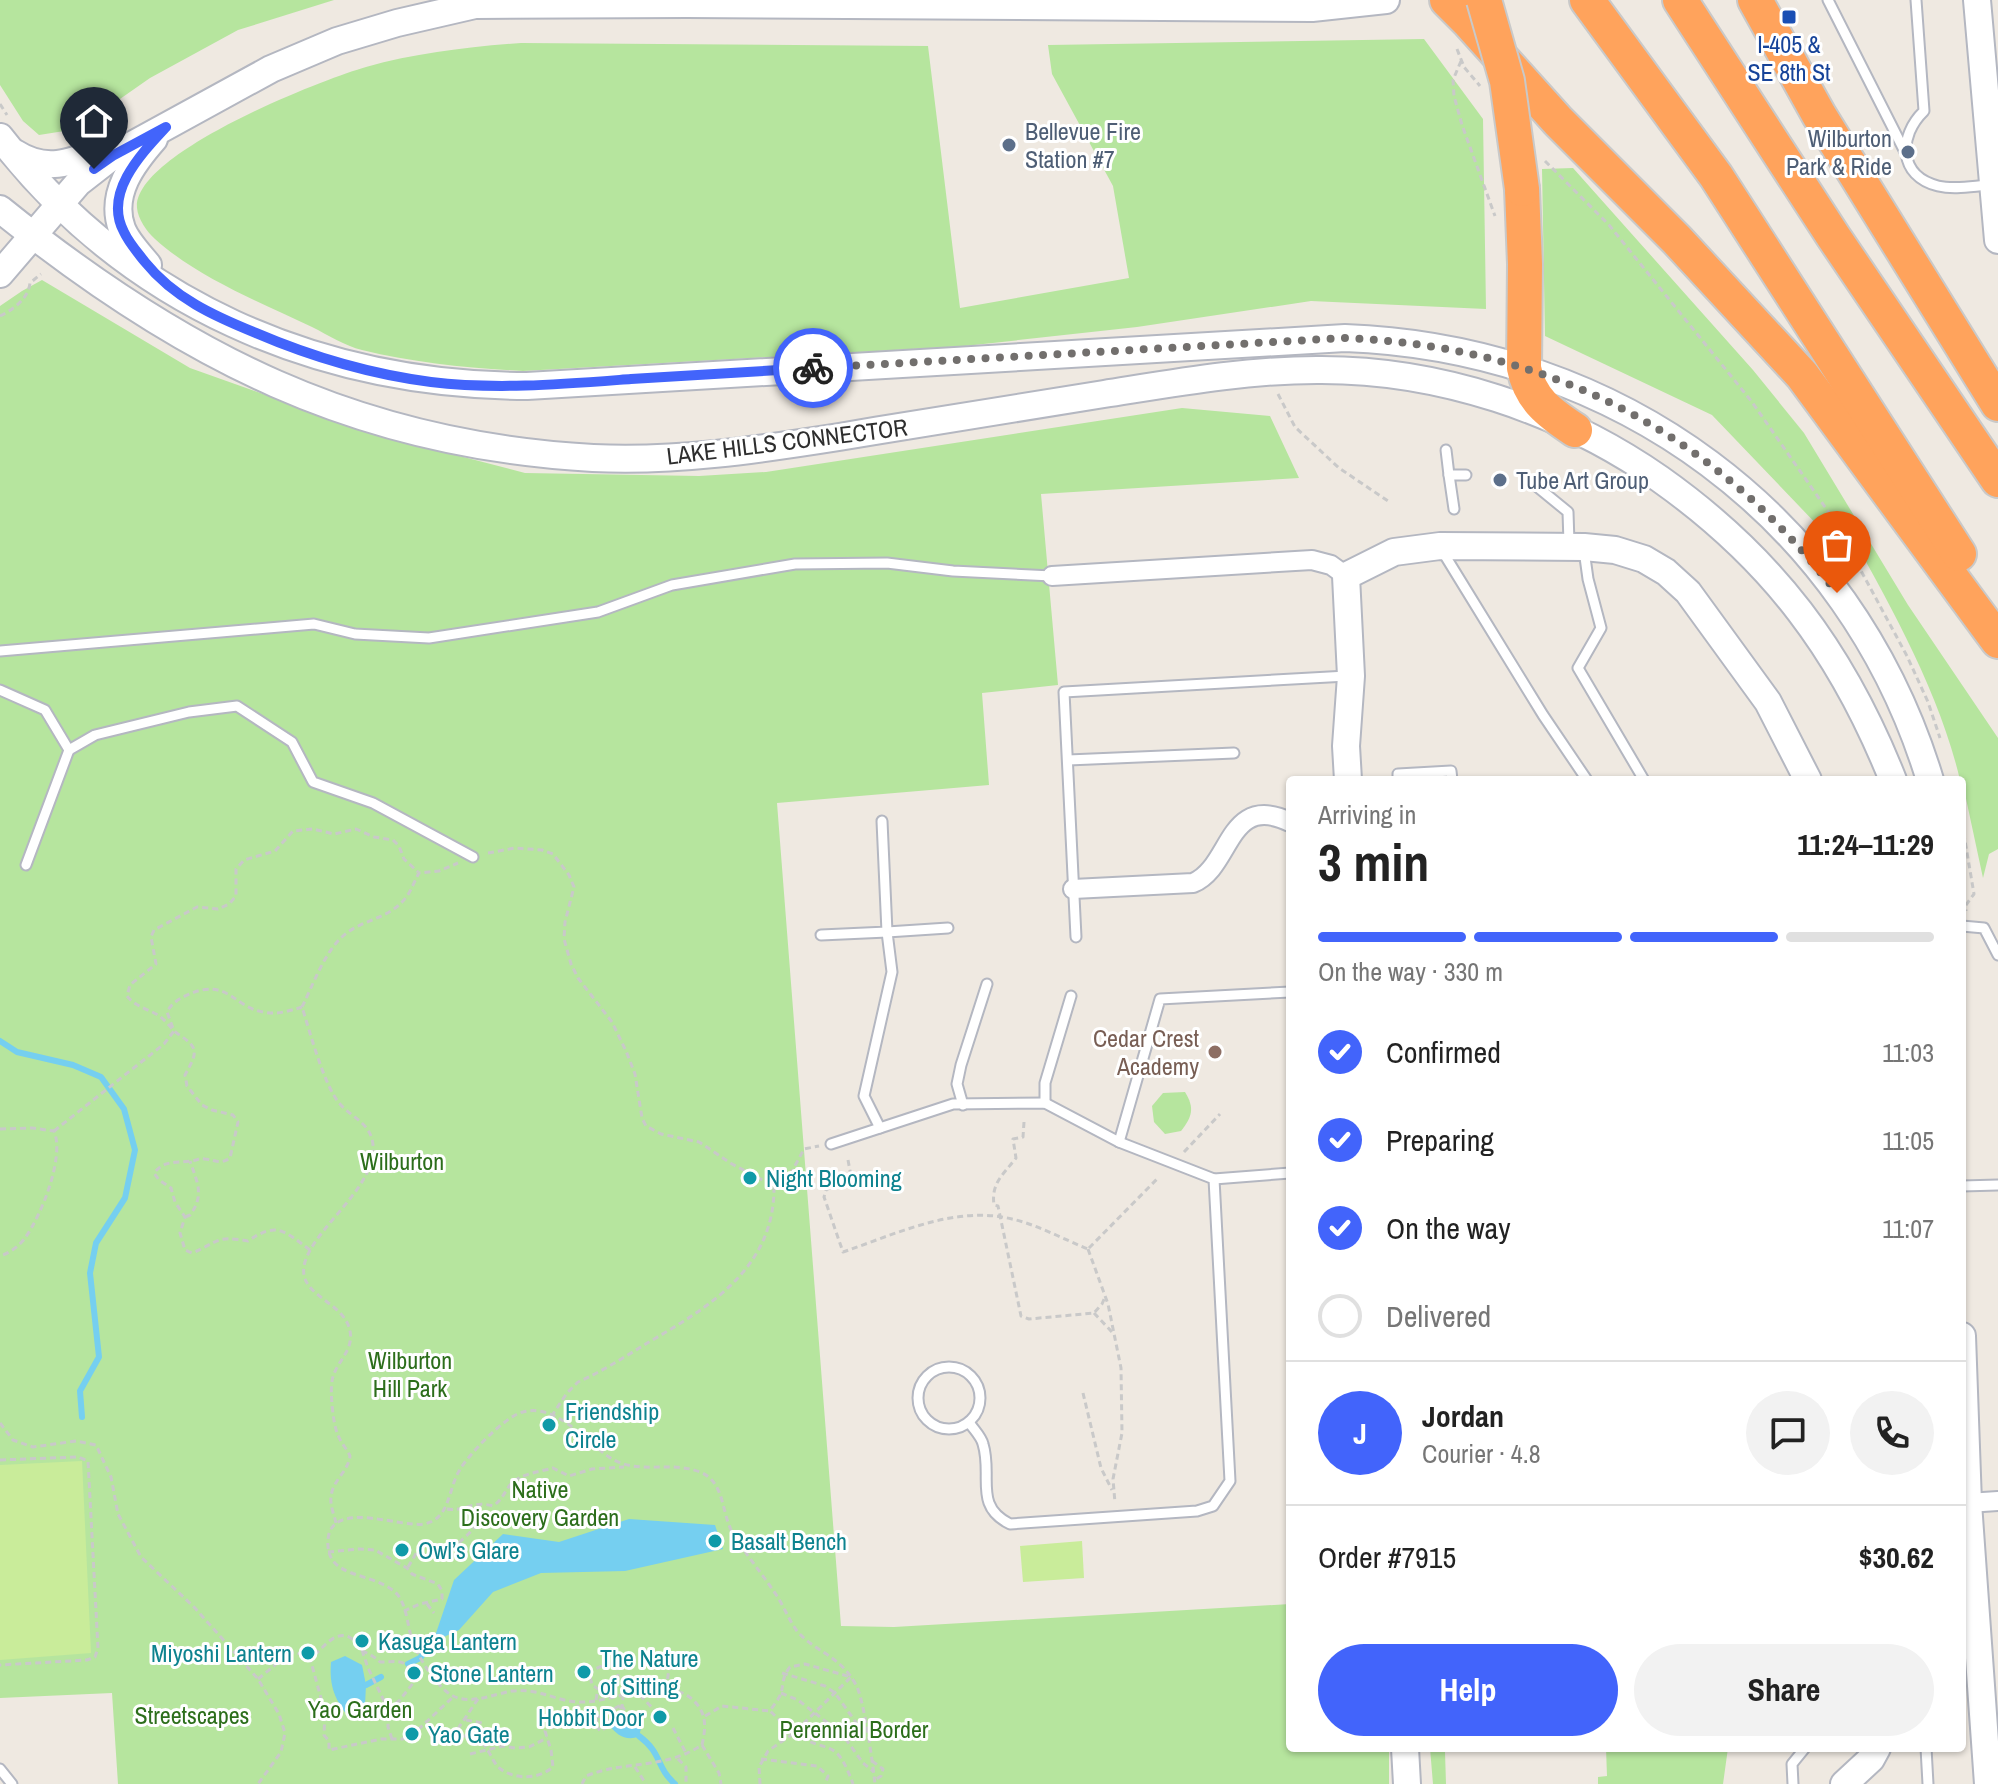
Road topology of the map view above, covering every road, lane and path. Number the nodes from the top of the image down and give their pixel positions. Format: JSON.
{"nodes":[{"id":1,"x":1386,"y":0,"type":"edge"},
{"id":2,"x":1447,"y":0,"type":"edge"},
{"id":3,"x":1484,"y":0,"type":"edge"},
{"id":4,"x":1587,"y":0,"type":"edge"},
{"id":5,"x":1680,"y":0,"type":"edge"},
{"id":6,"x":1755,"y":0,"type":"edge"},
{"id":7,"x":1828,"y":0,"type":"edge"},
{"id":8,"x":1916,"y":0,"type":"edge"},
{"id":9,"x":1977,"y":0,"type":"edge"},
{"id":10,"x":692,"y":2,"type":"edge"},
{"id":11,"x":792,"y":2,"type":"edge"},
{"id":12,"x":1457,"y":37,"type":"dead end"},
{"id":13,"x":1461,"y":61,"type":"junction"},
{"id":14,"x":1484,"y":90,"type":"dead end"},
{"id":15,"x":1992,"y":94,"type":"edge"},
{"id":16,"x":0,"y":104,"type":"edge"},
{"id":17,"x":166,"y":127,"type":"junction"},
{"id":18,"x":6,"y":135,"type":"edge"},
{"id":19,"x":1905,"y":152,"type":"junction"},
{"id":20,"x":1544,"y":161,"type":"dead end"},
{"id":21,"x":1994,"y":179,"type":"edge"},
{"id":22,"x":58,"y":204,"type":"junction"},
{"id":23,"x":0,"y":209,"type":"edge"},
{"id":24,"x":1497,"y":218,"type":"dead end"},
{"id":25,"x":33,"y":236,"type":"junction"},
{"id":26,"x":1998,"y":240,"type":"edge"},
{"id":27,"x":0,"y":274,"type":"edge"},
{"id":28,"x":41,"y":274,"type":"dead end"},
{"id":29,"x":162,"y":283,"type":"junction"},
{"id":30,"x":0,"y":316,"type":"edge"},
{"id":31,"x":1524,"y":355,"type":"junction"},
{"id":32,"x":1276,"y":390,"type":"dead end"},
{"id":33,"x":1998,"y":404,"type":"edge"},
{"id":34,"x":1575,"y":430,"type":"junction"},
{"id":35,"x":1446,"y":450,"type":"dead end"},
{"id":36,"x":1449,"y":475,"type":"junction"},
{"id":37,"x":1466,"y":475,"type":"dead end"},
{"id":38,"x":1998,"y":480,"type":"edge"},
{"id":39,"x":1535,"y":485,"type":"dead end"},
{"id":40,"x":1388,"y":501,"type":"dead end"},
{"id":41,"x":1454,"y":509,"type":"dead end"},
{"id":42,"x":1440,"y":546,"type":"junction"},
{"id":43,"x":1576,"y":547,"type":"junction"},
{"id":44,"x":1052,"y":576,"type":"joint"},
{"id":45,"x":1346,"y":576,"type":"junction"},
{"id":46,"x":1998,"y":613,"type":"edge"},
{"id":47,"x":1998,"y":641,"type":"edge"},
{"id":48,"x":0,"y":651,"type":"edge"},
{"id":49,"x":1351,"y":676,"type":"junction"},
{"id":50,"x":0,"y":690,"type":"edge"},
{"id":51,"x":1940,"y":740,"type":"dead end"},
{"id":52,"x":69,"y":750,"type":"junction"},
{"id":53,"x":1234,"y":753,"type":"dead end"},
{"id":54,"x":1068,"y":760,"type":"junction"},
{"id":55,"x":1348,"y":776,"type":"edge"},
{"id":56,"x":1398,"y":776,"type":"edge"},
{"id":57,"x":1452,"y":776,"type":"edge"},
{"id":58,"x":1584,"y":776,"type":"edge"},
{"id":59,"x":1642,"y":776,"type":"edge"},
{"id":60,"x":1806,"y":776,"type":"edge"},
{"id":61,"x":1891,"y":776,"type":"edge"},
{"id":62,"x":1929,"y":776,"type":"edge"},
{"id":63,"x":1286,"y":820,"type":"edge"},
{"id":64,"x":882,"y":821,"type":"dead end"},
{"id":65,"x":1966,"y":847,"type":"edge"},
{"id":66,"x":473,"y":857,"type":"junction"},
{"id":67,"x":26,"y":865,"type":"dead end"},
{"id":68,"x":419,"y":873,"type":"junction"},
{"id":69,"x":1073,"y":889,"type":"junction"},
{"id":70,"x":1966,"y":905,"type":"edge"},
{"id":71,"x":1966,"y":925,"type":"edge"},
{"id":72,"x":948,"y":928,"type":"dead end"},
{"id":73,"x":887,"y":932,"type":"junction"},
{"id":74,"x":821,"y":935,"type":"dead end"},
{"id":75,"x":1076,"y":937,"type":"dead end"},
{"id":76,"x":1998,"y":955,"type":"edge"},
{"id":77,"x":987,"y":984,"type":"dead end"},
{"id":78,"x":1286,"y":992,"type":"edge"},
{"id":79,"x":1071,"y":996,"type":"dead end"},
{"id":80,"x":302,"y":1007,"type":"junction"},
{"id":81,"x":174,"y":1031,"type":"junction"},
{"id":82,"x":1045,"y":1103,"type":"junction"},
{"id":83,"x":963,"y":1105,"type":"junction"},
{"id":84,"x":1220,"y":1114,"type":"dead end"},
{"id":85,"x":1024,"y":1122,"type":"dead end"},
{"id":86,"x":880,"y":1128,"type":"junction"},
{"id":87,"x":0,"y":1129,"type":"edge"},
{"id":88,"x":56,"y":1130,"type":"junction"},
{"id":89,"x":1119,"y":1142,"type":"junction"},
{"id":90,"x":831,"y":1144,"type":"joint"},
{"id":91,"x":1184,"y":1153,"type":"dead end"},
{"id":92,"x":848,"y":1160,"type":"dead end"},
{"id":93,"x":190,"y":1161,"type":"junction"},
{"id":94,"x":1286,"y":1173,"type":"edge"},
{"id":95,"x":1159,"y":1177,"type":"dead end"},
{"id":96,"x":1214,"y":1179,"type":"junction"},
{"id":97,"x":1998,"y":1185,"type":"edge"},
{"id":98,"x":774,"y":1186,"type":"junction"},
{"id":99,"x":1966,"y":1186,"type":"edge"},
{"id":100,"x":185,"y":1217,"type":"junction"},
{"id":101,"x":1001,"y":1218,"type":"junction"},
{"id":102,"x":1088,"y":1249,"type":"junction"},
{"id":103,"x":310,"y":1250,"type":"junction"},
{"id":104,"x":0,"y":1256,"type":"edge"},
{"id":105,"x":1105,"y":1297,"type":"junction"},
{"id":106,"x":1094,"y":1313,"type":"junction"},
{"id":107,"x":1115,"y":1335,"type":"junction"},
{"id":108,"x":1083,"y":1393,"type":"dead end"},
{"id":109,"x":553,"y":1414,"type":"junction"},
{"id":110,"x":969,"y":1422,"type":"junction"},
{"id":111,"x":0,"y":1423,"type":"edge"},
{"id":112,"x":0,"y":1460,"type":"edge"},
{"id":113,"x":628,"y":1467,"type":"junction"},
{"id":114,"x":1114,"y":1494,"type":"junction"},
{"id":115,"x":1998,"y":1501,"type":"edge"},
{"id":116,"x":479,"y":1502,"type":"junction"},
{"id":117,"x":1115,"y":1503,"type":"dead end"},
{"id":118,"x":1966,"y":1503,"type":"edge"},
{"id":119,"x":445,"y":1508,"type":"junction"},
{"id":120,"x":1966,"y":1515,"type":"edge"},
{"id":121,"x":336,"y":1523,"type":"junction"},
{"id":122,"x":409,"y":1548,"type":"dead end"},
{"id":123,"x":328,"y":1552,"type":"junction"},
{"id":124,"x":414,"y":1552,"type":"junction"},
{"id":125,"x":407,"y":1568,"type":"junction"},
{"id":126,"x":426,"y":1603,"type":"junction"},
{"id":127,"x":404,"y":1611,"type":"junction"},
{"id":128,"x":434,"y":1613,"type":"dead end"},
{"id":129,"x":362,"y":1650,"type":"junction"},
{"id":130,"x":310,"y":1658,"type":"junction"},
{"id":131,"x":0,"y":1665,"type":"edge"},
{"id":132,"x":669,"y":1669,"type":"dead end"},
{"id":133,"x":783,"y":1673,"type":"junction"},
{"id":134,"x":851,"y":1677,"type":"junction"},
{"id":135,"x":258,"y":1679,"type":"junction"},
{"id":136,"x":598,"y":1689,"type":"junction"},
{"id":137,"x":666,"y":1689,"type":"junction"},
{"id":138,"x":781,"y":1693,"type":"junction"},
{"id":139,"x":835,"y":1693,"type":"junction"},
{"id":140,"x":638,"y":1694,"type":"junction"},
{"id":141,"x":453,"y":1697,"type":"junction"},
{"id":142,"x":623,"y":1697,"type":"junction"},
{"id":143,"x":478,"y":1699,"type":"junction"},
{"id":144,"x":596,"y":1700,"type":"junction"},
{"id":145,"x":584,"y":1701,"type":"junction"},
{"id":146,"x":578,"y":1702,"type":"junction"},
{"id":147,"x":622,"y":1707,"type":"junction"},
{"id":148,"x":388,"y":1709,"type":"junction"},
{"id":149,"x":770,"y":1711,"type":"junction"},
{"id":150,"x":591,"y":1713,"type":"junction"},
{"id":151,"x":813,"y":1713,"type":"junction"},
{"id":152,"x":659,"y":1715,"type":"dead end"},
{"id":153,"x":705,"y":1716,"type":"junction"},
{"id":154,"x":465,"y":1720,"type":"junction"},
{"id":155,"x":482,"y":1723,"type":"dead end"},
{"id":156,"x":673,"y":1728,"type":"dead end"},
{"id":157,"x":794,"y":1733,"type":"junction"},
{"id":158,"x":547,"y":1738,"type":"junction"},
{"id":159,"x":867,"y":1738,"type":"junction"},
{"id":160,"x":392,"y":1739,"type":"junction"},
{"id":161,"x":702,"y":1745,"type":"junction"},
{"id":162,"x":486,"y":1750,"type":"junction"},
{"id":163,"x":1405,"y":1752,"type":"edge"},
{"id":164,"x":1802,"y":1752,"type":"edge"},
{"id":165,"x":1875,"y":1752,"type":"edge"},
{"id":166,"x":1926,"y":1752,"type":"edge"},
{"id":167,"x":470,"y":1754,"type":"dead end"},
{"id":168,"x":687,"y":1755,"type":"junction"},
{"id":169,"x":678,"y":1759,"type":"junction"},
{"id":170,"x":761,"y":1759,"type":"junction"},
{"id":171,"x":872,"y":1761,"type":"junction"},
{"id":172,"x":635,"y":1767,"type":"junction"},
{"id":173,"x":0,"y":1769,"type":"edge"},
{"id":174,"x":874,"y":1772,"type":"junction"},
{"id":175,"x":875,"y":1782,"type":"edge"},
{"id":176,"x":12,"y":1784,"type":"edge"},
{"id":177,"x":258,"y":1784,"type":"edge"},
{"id":178,"x":582,"y":1784,"type":"edge"},
{"id":179,"x":646,"y":1784,"type":"edge"},
{"id":180,"x":686,"y":1784,"type":"edge"},
{"id":181,"x":721,"y":1784,"type":"edge"},
{"id":182,"x":760,"y":1784,"type":"edge"},
{"id":183,"x":825,"y":1784,"type":"edge"},
{"id":184,"x":853,"y":1784,"type":"edge"},
{"id":185,"x":1407,"y":1784,"type":"edge"},
{"id":186,"x":1793,"y":1784,"type":"edge"},
{"id":187,"x":1844,"y":1784,"type":"edge"},
{"id":188,"x":1928,"y":1784,"type":"edge"},
{"id":189,"x":1988,"y":1784,"type":"edge"}],
"edges":[{"from":1,"to":11,"type":"main road"},
{"from":2,"to":47,"type":"highway"},
{"from":3,"to":31,"type":"highway","bridge":true},
{"from":4,"to":46,"type":"highway"},
{"from":5,"to":38,"type":"highway"},
{"from":6,"to":33,"type":"highway"},
{"from":7,"to":19,"type":"lane"},
{"from":8,"to":19,"type":"lane"},
{"from":9,"to":15,"type":"main road"},
{"from":10,"to":11,"type":"main road"},
{"from":10,"to":17,"type":"main road"},
{"from":12,"to":13,"type":"path"},
{"from":13,"to":14,"type":"path"},
{"from":13,"to":24,"type":"path"},
{"from":15,"to":21,"type":"main road"},
{"from":16,"to":18,"type":"path"},
{"from":17,"to":18,"type":"main road"},
{"from":17,"to":22,"type":"main road"},
{"from":17,"to":29,"type":"main road"},
{"from":18,"to":22,"type":"main road"},
{"from":19,"to":21,"type":"lane"},
{"from":20,"to":51,"type":"path"},
{"from":21,"to":26,"type":"main road"},
{"from":22,"to":25,"type":"main road"},
{"from":22,"to":29,"type":"main road"},
{"from":23,"to":25,"type":"main road","name":"LAKE HILLS CONNECTOR"},
{"from":25,"to":27,"type":"main road"},
{"from":25,"to":34,"type":"main road","name":"LAKE HILLS CONNECTOR"},
{"from":28,"to":30,"type":"path"},
{"from":29,"to":31,"type":"main road"},
{"from":31,"to":34,"type":"highway"},
{"from":31,"to":62,"type":"main road"},
{"from":32,"to":40,"type":"path"},
{"from":34,"to":61,"type":"main road","name":"LAKE HILLS CONNECTOR"},
{"from":35,"to":36,"type":"lane"},
{"from":36,"to":37,"type":"lane"},
{"from":36,"to":41,"type":"lane"},
{"from":39,"to":43,"type":"lane"},
{"from":42,"to":43,"type":"main road"},
{"from":42,"to":45,"type":"main road"},
{"from":42,"to":58,"type":"lane"},
{"from":43,"to":59,"type":"lane"},
{"from":43,"to":60,"type":"main road"},
{"from":44,"to":45,"type":"street"},
{"from":44,"to":48,"type":"lane"},
{"from":45,"to":49,"type":"main road"},
{"from":49,"to":54,"type":"lane"},
{"from":49,"to":55,"type":"main road"},
{"from":50,"to":52,"type":"lane"},
{"from":52,"to":66,"type":"lane"},
{"from":52,"to":67,"type":"lane"},
{"from":53,"to":54,"type":"lane"},
{"from":54,"to":69,"type":"lane"},
{"from":56,"to":57,"type":"lane"},
{"from":63,"to":69,"type":"street"},
{"from":64,"to":73,"type":"lane"},
{"from":65,"to":70,"type":"path"},
{"from":66,"to":68,"type":"path"},
{"from":66,"to":98,"type":"path"},
{"from":68,"to":80,"type":"path"},
{"from":68,"to":81,"type":"path"},
{"from":69,"to":75,"type":"lane"},
{"from":71,"to":76,"type":"lane"},
{"from":72,"to":73,"type":"lane"},
{"from":73,"to":74,"type":"lane"},
{"from":73,"to":86,"type":"lane"},
{"from":77,"to":83,"type":"lane"},
{"from":78,"to":89,"type":"lane"},
{"from":79,"to":82,"type":"lane"},
{"from":80,"to":81,"type":"path"},
{"from":80,"to":103,"type":"path"},
{"from":81,"to":88,"type":"path"},
{"from":81,"to":93,"type":"path"},
{"from":82,"to":83,"type":"lane"},
{"from":82,"to":89,"type":"lane"},
{"from":83,"to":86,"type":"lane"},
{"from":84,"to":91,"type":"path"},
{"from":85,"to":101,"type":"path"},
{"from":86,"to":90,"type":"lane"},
{"from":87,"to":88,"type":"path"},
{"from":88,"to":104,"type":"path"},
{"from":89,"to":96,"type":"lane"},
{"from":90,"to":98,"type":"path"},
{"from":92,"to":101,"type":"path"},
{"from":93,"to":100,"type":"path"},
{"from":93,"to":100,"type":"path"},
{"from":94,"to":96,"type":"lane"},
{"from":95,"to":102,"type":"path"},
{"from":96,"to":110,"type":"lane"},
{"from":97,"to":99,"type":"lane"},
{"from":98,"to":109,"type":"path"},
{"from":100,"to":103,"type":"path"},
{"from":101,"to":102,"type":"path"},
{"from":101,"to":106,"type":"path"},
{"from":102,"to":105,"type":"path"},
{"from":103,"to":121,"type":"path"},
{"from":105,"to":106,"type":"path"},
{"from":105,"to":107,"type":"path"},
{"from":106,"to":107,"type":"path"},
{"from":107,"to":114,"type":"path"},
{"from":108,"to":114,"type":"path"},
{"from":109,"to":113,"type":"path"},
{"from":109,"to":119,"type":"path"},
{"from":110,"to":110,"type":"lane"},
{"from":111,"to":135,"type":"path"},
{"from":112,"to":131,"type":"path"},
{"from":113,"to":116,"type":"path"},
{"from":113,"to":134,"type":"path"},
{"from":114,"to":117,"type":"path"},
{"from":115,"to":118,"type":"street"},
{"from":116,"to":119,"type":"path"},
{"from":116,"to":124,"type":"path"},
{"from":119,"to":121,"type":"path"},
{"from":120,"to":189,"type":"main road"},
{"from":121,"to":123,"type":"path"},
{"from":122,"to":124,"type":"path"},
{"from":123,"to":125,"type":"path"},
{"from":123,"to":127,"type":"path"},
{"from":124,"to":125,"type":"path"},
{"from":125,"to":126,"type":"path"},
{"from":126,"to":127,"type":"path"},
{"from":126,"to":128,"type":"path"},
{"from":127,"to":141,"type":"path"},
{"from":129,"to":130,"type":"path"},
{"from":129,"to":148,"type":"path"},
{"from":129,"to":148,"type":"path"},
{"from":130,"to":135,"type":"path"},
{"from":130,"to":160,"type":"path"},
{"from":132,"to":137,"type":"path"},
{"from":133,"to":134,"type":"path"},
{"from":133,"to":138,"type":"path"},
{"from":133,"to":139,"type":"path"},
{"from":134,"to":139,"type":"path"},
{"from":134,"to":159,"type":"path"},
{"from":135,"to":177,"type":"path"},
{"from":136,"to":136,"type":"path"},
{"from":136,"to":144,"type":"path"},
{"from":137,"to":140,"type":"path"},
{"from":137,"to":153,"type":"path"},
{"from":138,"to":149,"type":"path"},
{"from":138,"to":151,"type":"path"},
{"from":139,"to":151,"type":"path"},
{"from":139,"to":159,"type":"path"},
{"from":140,"to":142,"type":"path"},
{"from":140,"to":152,"type":"path"},
{"from":141,"to":143,"type":"path"},
{"from":141,"to":160,"type":"path"},
{"from":142,"to":144,"type":"path"},
{"from":142,"to":147,"type":"path"},
{"from":143,"to":146,"type":"path"},
{"from":143,"to":154,"type":"path"},
{"from":144,"to":145,"type":"path"},
{"from":145,"to":146,"type":"path"},
{"from":145,"to":150,"type":"path"},
{"from":146,"to":158,"type":"path"},
{"from":147,"to":150,"type":"path"},
{"from":147,"to":150,"type":"path"},
{"from":148,"to":160,"type":"path"},
{"from":149,"to":153,"type":"path"},
{"from":149,"to":157,"type":"path"},
{"from":151,"to":157,"type":"path"},
{"from":151,"to":174,"type":"path"},
{"from":153,"to":161,"type":"path"},
{"from":154,"to":155,"type":"path"},
{"from":154,"to":162,"type":"path"},
{"from":156,"to":168,"type":"path"},
{"from":157,"to":170,"type":"path"},
{"from":157,"to":184,"type":"path"},
{"from":158,"to":162,"type":"path"},
{"from":158,"to":162,"type":"path"},
{"from":159,"to":171,"type":"path"},
{"from":161,"to":168,"type":"path"},
{"from":161,"to":181,"type":"path"},
{"from":162,"to":167,"type":"path"},
{"from":163,"to":185,"type":"main road"},
{"from":164,"to":186,"type":"lane"},
{"from":165,"to":187,"type":"main road"},
{"from":166,"to":188,"type":"lane"},
{"from":168,"to":169,"type":"path"},
{"from":169,"to":172,"type":"path"},
{"from":169,"to":180,"type":"path"},
{"from":170,"to":182,"type":"path"},
{"from":170,"to":183,"type":"path"},
{"from":171,"to":174,"type":"path"},
{"from":171,"to":175,"type":"path"},
{"from":172,"to":178,"type":"path"},
{"from":172,"to":179,"type":"path"},
{"from":173,"to":176,"type":"lane"},
{"from":174,"to":175,"type":"path"}]}
